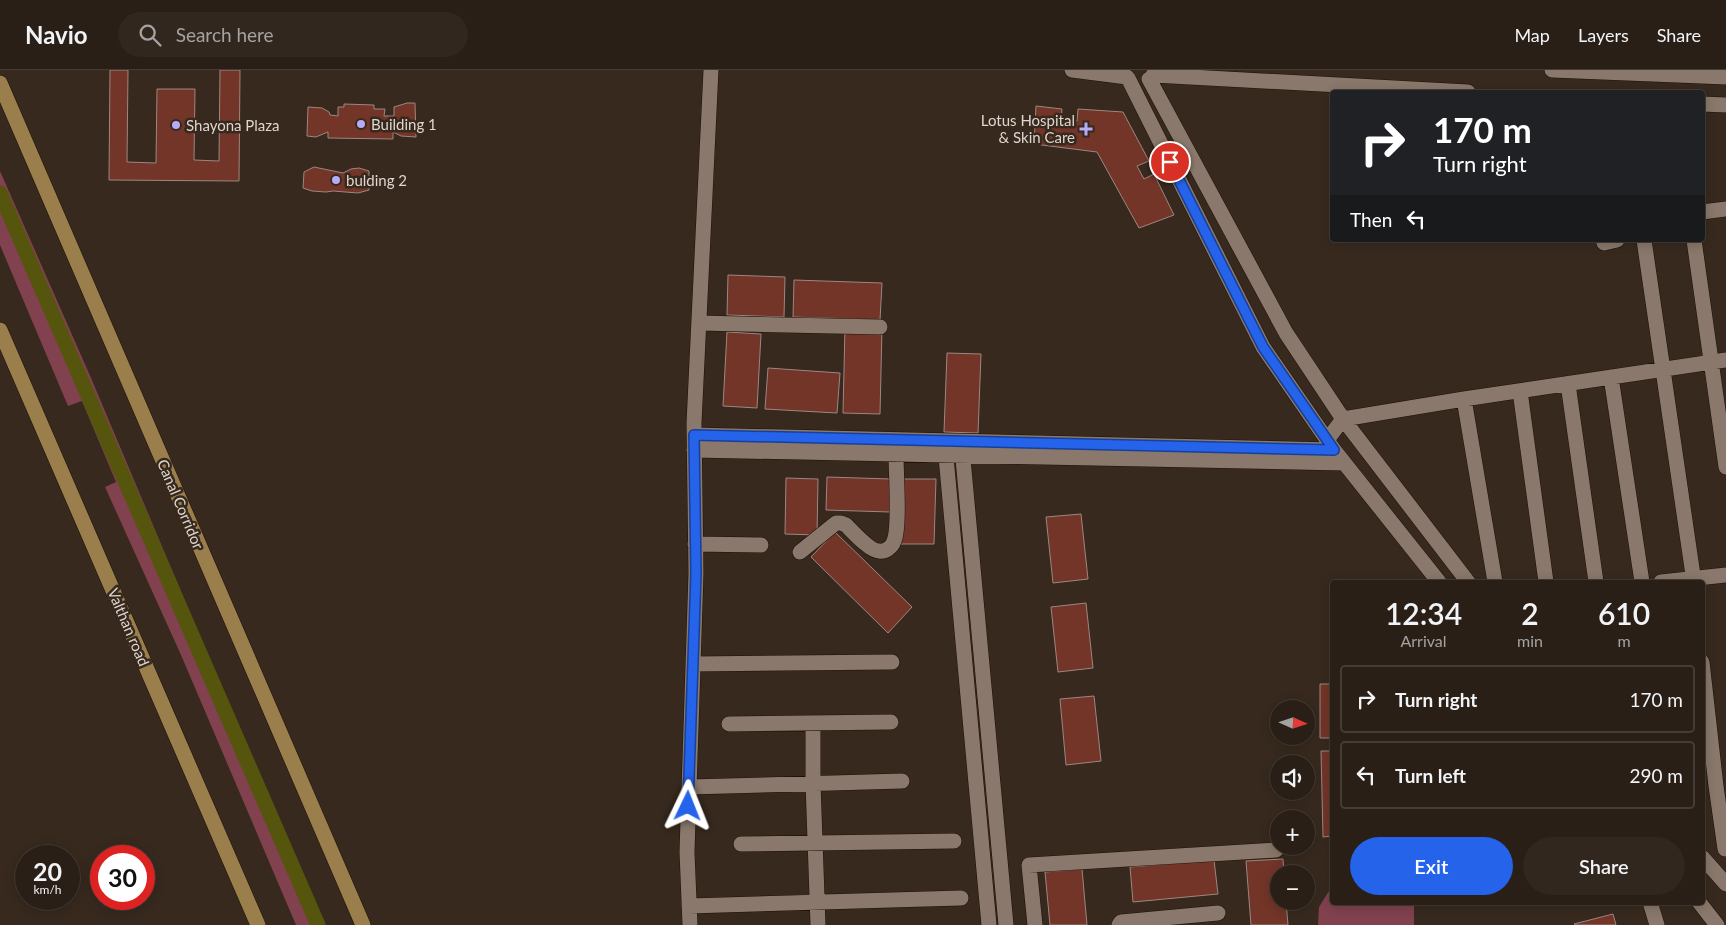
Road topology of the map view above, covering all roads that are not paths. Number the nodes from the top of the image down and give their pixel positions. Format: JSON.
{"nodes":[{"id":1,"x":711,"y":70,"type":"edge"},
{"id":2,"x":1072,"y":70,"type":"edge"},
{"id":3,"x":1552,"y":70,"type":"edge"},
{"id":4,"x":1126,"y":75,"type":"edge"},
{"id":5,"x":1152,"y":75,"type":"edge"},
{"id":6,"x":1726,"y":77,"type":"edge"},
{"id":7,"x":0,"y":83,"type":"edge"},
{"id":8,"x":1431,"y":90,"type":"edge"},
{"id":9,"x":1705,"y":104,"type":"edge"},
{"id":10,"x":1726,"y":105,"type":"edge"},
{"id":11,"x":1726,"y":209,"type":"edge"},
{"id":12,"x":1705,"y":212,"type":"edge"},
{"id":13,"x":1644,"y":242,"type":"edge"},
{"id":14,"x":1694,"y":242,"type":"edge"},
{"id":15,"x":699,"y":323,"type":"junction"},
{"id":16,"x":880,"y":327,"type":"dead end"},
{"id":17,"x":0,"y":330,"type":"edge"},
{"id":18,"x":1726,"y":360,"type":"edge"},
{"id":19,"x":1710,"y":363,"type":"junction"},
{"id":20,"x":1663,"y":370,"type":"junction"},
{"id":21,"x":1611,"y":377,"type":"junction"},
{"id":22,"x":1568,"y":384,"type":"junction"},
{"id":23,"x":1520,"y":391,"type":"junction"},
{"id":24,"x":1464,"y":399,"type":"junction"},
{"id":25,"x":1343,"y":419,"type":"junction"},
{"id":26,"x":694,"y":443,"type":"junction"},
{"id":27,"x":1330,"y":445,"type":"junction"},
{"id":28,"x":945,"y":448,"type":"junction"},
{"id":29,"x":962,"y":449,"type":"junction"},
{"id":30,"x":896,"y":455,"type":"junction"},
{"id":31,"x":1344,"y":463,"type":"junction"},
{"id":32,"x":1726,"y":467,"type":"edge"},
{"id":33,"x":695,"y":544,"type":"junction"},
{"id":34,"x":761,"y":545,"type":"dead end"},
{"id":35,"x":800,"y":552,"type":"dead end"},
{"id":36,"x":1726,"y":575,"type":"edge"},
{"id":37,"x":1438,"y":580,"type":"edge"},
{"id":38,"x":1466,"y":580,"type":"edge"},
{"id":39,"x":1495,"y":580,"type":"edge"},
{"id":40,"x":1546,"y":580,"type":"edge"},
{"id":41,"x":1596,"y":580,"type":"edge"},
{"id":42,"x":1642,"y":580,"type":"edge"},
{"id":43,"x":1694,"y":580,"type":"edge"},
{"id":44,"x":1699,"y":580,"type":"edge"},
{"id":45,"x":892,"y":662,"type":"dead end"},
{"id":46,"x":693,"y":664,"type":"junction"},
{"id":47,"x":1705,"y":691,"type":"edge"},
{"id":48,"x":891,"y":722,"type":"dead end"},
{"id":49,"x":813,"y":723,"type":"junction"},
{"id":50,"x":729,"y":724,"type":"dead end"},
{"id":51,"x":902,"y":781,"type":"dead end"},
{"id":52,"x":813,"y":783,"type":"junction"},
{"id":53,"x":1715,"y":786,"type":"edge"},
{"id":54,"x":689,"y":787,"type":"junction"},
{"id":55,"x":954,"y":841,"type":"dead end"},
{"id":56,"x":815,"y":842,"type":"junction"},
{"id":57,"x":741,"y":844,"type":"dead end"},
{"id":58,"x":1725,"y":849,"type":"edge"},
{"id":59,"x":1270,"y":850,"type":"edge"},
{"id":60,"x":1705,"y":860,"type":"edge"},
{"id":61,"x":1726,"y":884,"type":"edge"},
{"id":62,"x":961,"y":898,"type":"dead end"},
{"id":63,"x":817,"y":903,"type":"junction"},
{"id":64,"x":1701,"y":905,"type":"edge"},
{"id":65,"x":689,"y":906,"type":"junction"},
{"id":66,"x":1218,"y":913,"type":"dead end"},
{"id":67,"x":258,"y":925,"type":"edge"},
{"id":68,"x":363,"y":925,"type":"edge"},
{"id":69,"x":690,"y":925,"type":"edge"},
{"id":70,"x":818,"y":925,"type":"edge"},
{"id":71,"x":989,"y":925,"type":"edge"},
{"id":72,"x":1006,"y":925,"type":"edge"},
{"id":73,"x":1035,"y":925,"type":"edge"},
{"id":74,"x":1119,"y":925,"type":"edge"},
{"id":75,"x":1717,"y":925,"type":"edge"}],
"edges":[{"from":1,"to":15,"type":"street"},
{"from":2,"to":4,"type":"street"},
{"from":3,"to":6,"type":"street"},
{"from":4,"to":5,"type":"street"},
{"from":4,"to":27,"type":"street"},
{"from":5,"to":8,"type":"street"},
{"from":5,"to":25,"type":"street"},
{"from":7,"to":68,"type":"main road","name":"Canal Corridor"},
{"from":9,"to":10,"type":"street"},
{"from":11,"to":12,"type":"street"},
{"from":13,"to":20,"type":"street"},
{"from":14,"to":19,"type":"street"},
{"from":15,"to":16,"type":"street"},
{"from":15,"to":26,"type":"street"},
{"from":17,"to":67,"type":"main road","name":"Valthan road"},
{"from":18,"to":19,"type":"street"},
{"from":19,"to":20,"type":"street"},
{"from":19,"to":32,"type":"street"},
{"from":20,"to":21,"type":"street"},
{"from":20,"to":43,"type":"street"},
{"from":21,"to":22,"type":"street"},
{"from":21,"to":42,"type":"street"},
{"from":22,"to":23,"type":"street"},
{"from":22,"to":41,"type":"street"},
{"from":23,"to":24,"type":"street"},
{"from":23,"to":40,"type":"street"},
{"from":24,"to":25,"type":"street"},
{"from":24,"to":39,"type":"street"},
{"from":25,"to":27,"type":"street"},
{"from":25,"to":38,"type":"street"},
{"from":26,"to":28,"type":"street"},
{"from":26,"to":30,"type":"street"},
{"from":26,"to":33,"type":"street"},
{"from":27,"to":29,"type":"street"},
{"from":27,"to":31,"type":"street"},
{"from":28,"to":29,"type":"street"},
{"from":28,"to":30,"type":"street"},
{"from":28,"to":71,"type":"street"},
{"from":29,"to":31,"type":"street"},
{"from":29,"to":72,"type":"street"},
{"from":30,"to":35,"type":"street"},
{"from":31,"to":37,"type":"street"},
{"from":33,"to":34,"type":"street"},
{"from":33,"to":46,"type":"street"},
{"from":36,"to":44,"type":"street"},
{"from":45,"to":46,"type":"street"},
{"from":46,"to":54,"type":"street"},
{"from":47,"to":53,"type":"street"},
{"from":48,"to":49,"type":"street"},
{"from":49,"to":50,"type":"street"},
{"from":49,"to":52,"type":"street"},
{"from":51,"to":52,"type":"street"},
{"from":52,"to":54,"type":"street"},
{"from":52,"to":56,"type":"street"},
{"from":53,"to":58,"type":"street"},
{"from":54,"to":65,"type":"street"},
{"from":55,"to":56,"type":"street"},
{"from":56,"to":57,"type":"street"},
{"from":56,"to":63,"type":"street"},
{"from":59,"to":73,"type":"street"},
{"from":60,"to":61,"type":"street"},
{"from":62,"to":63,"type":"street"},
{"from":63,"to":65,"type":"street"},
{"from":63,"to":70,"type":"street"},
{"from":64,"to":75,"type":"street"},
{"from":65,"to":69,"type":"street"},
{"from":66,"to":74,"type":"street"}]}
